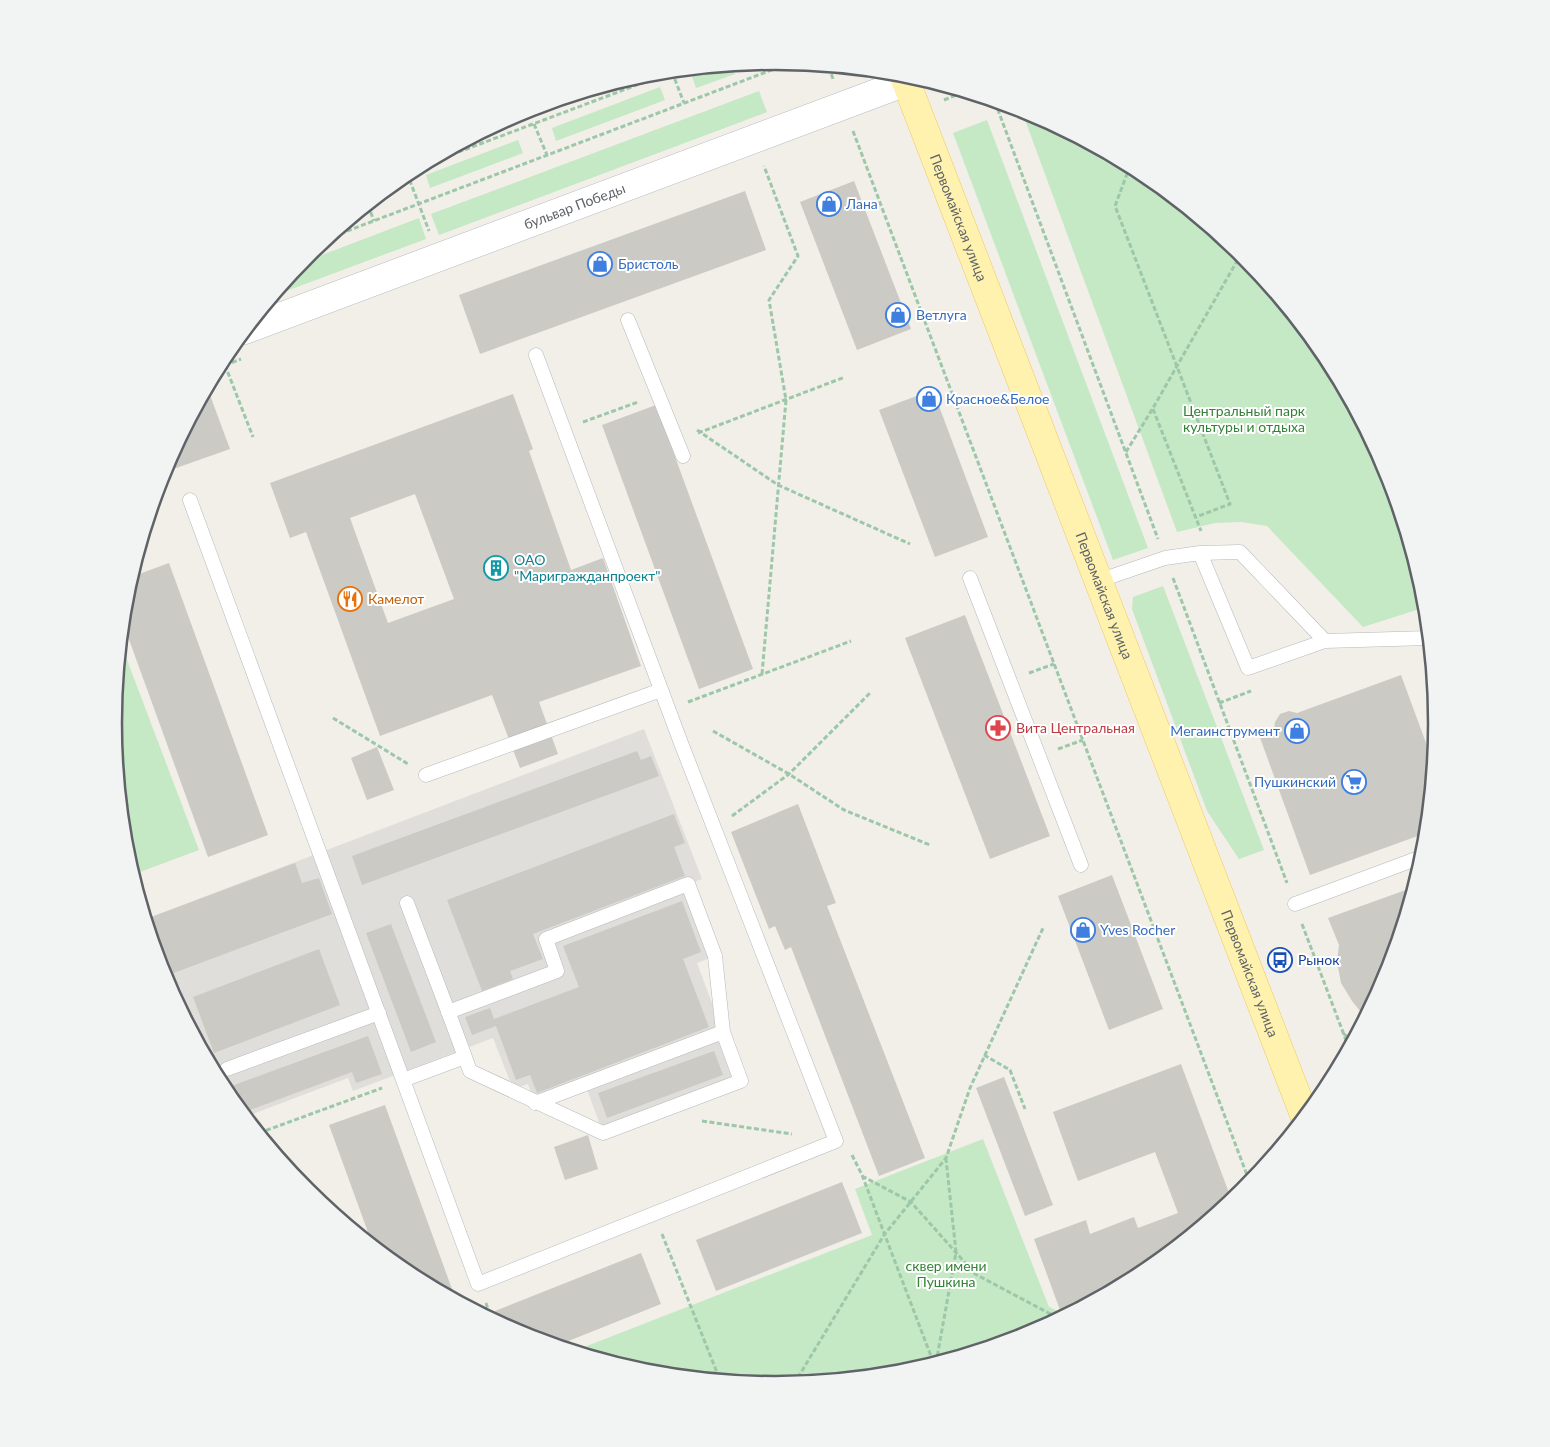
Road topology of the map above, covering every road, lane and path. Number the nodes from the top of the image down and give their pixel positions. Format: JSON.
{"nodes":[{"id":1,"x":771,"y":70,"type":"edge"},
{"id":2,"x":675,"y":78,"type":"edge"},
{"id":3,"x":894,"y":82,"type":"edge"},
{"id":4,"x":906,"y":84,"type":"edge"},
{"id":5,"x":638,"y":85,"type":"edge"},
{"id":6,"x":955,"y":95,"type":"edge"},
{"id":7,"x":939,"y":101,"type":"dead end"},
{"id":8,"x":684,"y":103,"type":"junction"},
{"id":9,"x":534,"y":124,"type":"junction"},
{"id":10,"x":852,"y":127,"type":"dead end"},
{"id":11,"x":459,"y":152,"type":"edge"},
{"id":12,"x":546,"y":156,"type":"junction"},
{"id":13,"x":764,"y":166,"type":"dead end"},
{"id":14,"x":1127,"y":173,"type":"edge"},
{"id":15,"x":370,"y":211,"type":"edge"},
{"id":16,"x":374,"y":221,"type":"junction"},
{"id":17,"x":344,"y":233,"type":"edge"},
{"id":18,"x":1238,"y":262,"type":"edge"},
{"id":19,"x":628,"y":320,"type":"dead end"},
{"id":20,"x":258,"y":325,"type":"edge"},
{"id":21,"x":536,"y":355,"type":"dead end"},
{"id":22,"x":226,"y":369,"type":"edge"},
{"id":23,"x":845,"y":377,"type":"dead end"},
{"id":24,"x":658,"y":395,"type":"junction"},
{"id":25,"x":786,"y":400,"type":"junction"},
{"id":26,"x":1153,"y":408,"type":"junction"},
{"id":27,"x":692,"y":426,"type":"dead end"},
{"id":28,"x":564,"y":429,"type":"junction"},
{"id":29,"x":699,"y":432,"type":"junction"},
{"id":30,"x":253,"y":437,"type":"dead end"},
{"id":31,"x":677,"y":440,"type":"junction"},
{"id":32,"x":1126,"y":452,"type":"dead end"},
{"id":33,"x":683,"y":456,"type":"dead end"},
{"id":34,"x":778,"y":485,"type":"junction"},
{"id":35,"x":190,"y":500,"type":"dead end"},
{"id":36,"x":1196,"y":517,"type":"junction"},
{"id":37,"x":910,"y":544,"type":"dead end"},
{"id":38,"x":1205,"y":553,"type":"junction"},
{"id":39,"x":970,"y":578,"type":"dead end"},
{"id":40,"x":1098,"y":581,"type":"junction"},
{"id":41,"x":1423,"y":638,"type":"edge"},
{"id":42,"x":1325,"y":640,"type":"junction"},
{"id":43,"x":851,"y":641,"type":"dead end"},
{"id":44,"x":762,"y":674,"type":"junction"},
{"id":45,"x":661,"y":690,"type":"junction"},
{"id":46,"x":871,"y":692,"type":"dead end"},
{"id":47,"x":668,"y":709,"type":"junction"},
{"id":48,"x":333,"y":718,"type":"dead end"},
{"id":49,"x":713,"y":731,"type":"dead end"},
{"id":50,"x":789,"y":774,"type":"junction"},
{"id":51,"x":426,"y":775,"type":"joint"},
{"id":52,"x":714,"y":829,"type":"junction"},
{"id":53,"x":930,"y":845,"type":"dead end"},
{"id":54,"x":1414,"y":860,"type":"edge"},
{"id":55,"x":1081,"y":865,"type":"dead end"},
{"id":56,"x":407,"y":903,"type":"dead end"},
{"id":57,"x":1295,"y":904,"type":"dead end"},
{"id":58,"x":1043,"y":928,"type":"dead end"},
{"id":59,"x":448,"y":1012,"type":"junction"},
{"id":60,"x":379,"y":1013,"type":"junction"},
{"id":61,"x":723,"y":1032,"type":"junction"},
{"id":62,"x":1343,"y":1033,"type":"dead end"},
{"id":63,"x":1348,"y":1037,"type":"edge"},
{"id":64,"x":984,"y":1056,"type":"junction"},
{"id":65,"x":465,"y":1057,"type":"junction"},
{"id":66,"x":227,"y":1069,"type":"dead end"},
{"id":67,"x":403,"y":1080,"type":"junction"},
{"id":68,"x":535,"y":1103,"type":"junction"},
{"id":69,"x":677,"y":1106,"type":"junction"},
{"id":70,"x":1026,"y":1109,"type":"dead end"},
{"id":71,"x":1302,"y":1109,"type":"edge"},
{"id":72,"x":265,"y":1131,"type":"edge"},
{"id":73,"x":836,"y":1141,"type":"junction"},
{"id":74,"x":946,"y":1158,"type":"junction"},
{"id":75,"x":862,"y":1175,"type":"junction"},
{"id":76,"x":1247,"y":1175,"type":"edge"},
{"id":77,"x":911,"y":1202,"type":"junction"},
{"id":78,"x":654,"y":1213,"type":"junction"},
{"id":79,"x":884,"y":1235,"type":"junction"},
{"id":80,"x":956,"y":1252,"type":"junction"},
{"id":81,"x":1052,"y":1315,"type":"edge"},
{"id":82,"x":932,"y":1357,"type":"edge"},
{"id":83,"x":936,"y":1357,"type":"edge"},
{"id":84,"x":718,"y":1374,"type":"edge"},
{"id":85,"x":799,"y":1376,"type":"edge"}],
"edges":[{"from":1,"to":8,"type":"path"},
{"from":2,"to":8,"type":"path"},
{"from":3,"to":20,"type":"street","name":"бульвар Победы"},
{"from":4,"to":40,"type":"main road","name":"Первомайская улица"},
{"from":5,"to":9,"type":"path"},
{"from":6,"to":7,"type":"path"},
{"from":8,"to":12,"type":"path"},
{"from":9,"to":11,"type":"path"},
{"from":9,"to":12,"type":"path"},
{"from":10,"to":76,"type":"path"},
{"from":12,"to":16,"type":"path"},
{"from":13,"to":25,"type":"path"},
{"from":14,"to":36,"type":"path"},
{"from":15,"to":16,"type":"path"},
{"from":16,"to":17,"type":"path"},
{"from":18,"to":26,"type":"path"},
{"from":19,"to":24,"type":"lane"},
{"from":21,"to":28,"type":"lane"},
{"from":22,"to":30,"type":"path"},
{"from":23,"to":25,"type":"path"},
{"from":24,"to":28,"type":"path"},
{"from":24,"to":31,"type":"lane"},
{"from":25,"to":29,"type":"path"},
{"from":25,"to":34,"type":"path"},
{"from":26,"to":32,"type":"path"},
{"from":26,"to":36,"type":"path"},
{"from":27,"to":29,"type":"path"},
{"from":28,"to":45,"type":"lane"},
{"from":29,"to":31,"type":"path"},
{"from":29,"to":34,"type":"path"},
{"from":31,"to":33,"type":"lane"},
{"from":34,"to":37,"type":"path"},
{"from":34,"to":44,"type":"path"},
{"from":35,"to":60,"type":"lane"},
{"from":36,"to":38,"type":"path"},
{"from":38,"to":40,"type":"lane"},
{"from":38,"to":42,"type":"lane"},
{"from":38,"to":42,"type":"lane"},
{"from":39,"to":55,"type":"lane"},
{"from":40,"to":71,"type":"main road","name":"Первомайская улица"},
{"from":41,"to":42,"type":"lane"},
{"from":43,"to":44,"type":"path"},
{"from":44,"to":47,"type":"path"},
{"from":45,"to":47,"type":"lane"},
{"from":45,"to":51,"type":"lane"},
{"from":46,"to":50,"type":"path"},
{"from":47,"to":52,"type":"lane"},
{"from":48,"to":51,"type":"path"},
{"from":49,"to":50,"type":"path"},
{"from":50,"to":52,"type":"path"},
{"from":50,"to":53,"type":"path"},
{"from":52,"to":73,"type":"lane"},
{"from":54,"to":57,"type":"lane"},
{"from":56,"to":59,"type":"lane"},
{"from":58,"to":64,"type":"path"},
{"from":59,"to":61,"type":"lane"},
{"from":59,"to":65,"type":"lane"},
{"from":60,"to":66,"type":"lane"},
{"from":60,"to":67,"type":"lane"},
{"from":61,"to":68,"type":"lane"},
{"from":61,"to":69,"type":"lane"},
{"from":62,"to":63,"type":"path"},
{"from":64,"to":70,"type":"path"},
{"from":64,"to":74,"type":"path"},
{"from":65,"to":67,"type":"lane"},
{"from":65,"to":68,"type":"lane"},
{"from":67,"to":72,"type":"path"},
{"from":67,"to":78,"type":"lane"},
{"from":68,"to":69,"type":"lane"},
{"from":69,"to":73,"type":"path"},
{"from":73,"to":75,"type":"path"},
{"from":73,"to":78,"type":"lane"},
{"from":74,"to":77,"type":"path"},
{"from":74,"to":80,"type":"path"},
{"from":75,"to":77,"type":"path"},
{"from":75,"to":79,"type":"path"},
{"from":77,"to":79,"type":"path"},
{"from":77,"to":80,"type":"path"},
{"from":78,"to":84,"type":"path"},
{"from":79,"to":82,"type":"path"},
{"from":79,"to":85,"type":"path"},
{"from":80,"to":81,"type":"path"},
{"from":80,"to":83,"type":"path"}]}
